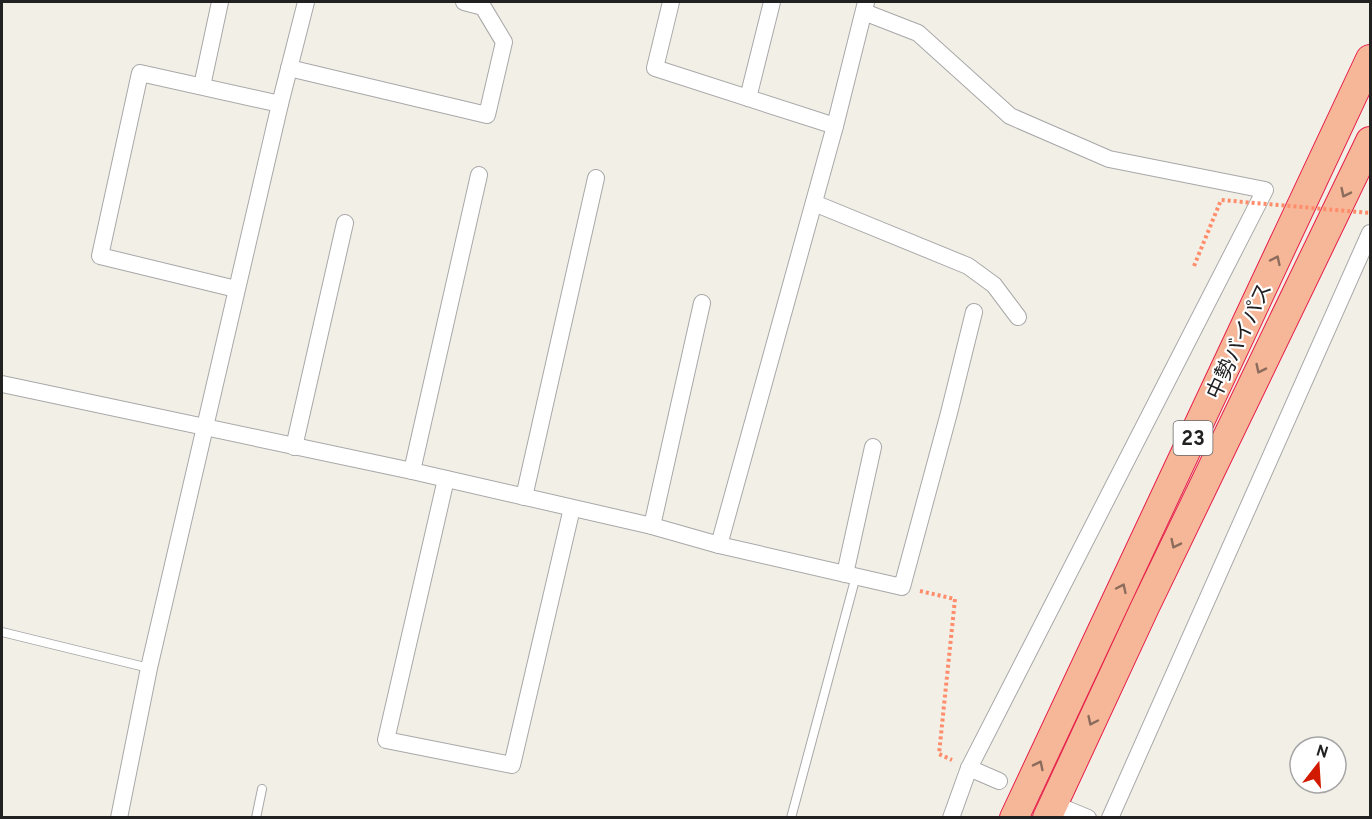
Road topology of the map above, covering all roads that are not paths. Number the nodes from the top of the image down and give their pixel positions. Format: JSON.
{"nodes":[{"id":1,"x":220,"y":2,"type":"edge"},
{"id":2,"x":306,"y":2,"type":"edge"},
{"id":3,"x":464,"y":2,"type":"edge"},
{"id":4,"x":671,"y":2,"type":"edge"},
{"id":5,"x":772,"y":2,"type":"edge"},
{"id":6,"x":865,"y":7,"type":"edge"},
{"id":7,"x":1371,"y":59,"type":"edge"},
{"id":8,"x":289,"y":68,"type":"junction"},
{"id":9,"x":202,"y":86,"type":"junction"},
{"id":10,"x":748,"y":98,"type":"junction"},
{"id":11,"x":280,"y":104,"type":"junction"},
{"id":12,"x":835,"y":126,"type":"junction"},
{"id":13,"x":1371,"y":141,"type":"edge"},
{"id":14,"x":479,"y":175,"type":"dead end"},
{"id":15,"x":596,"y":178,"type":"dead end"},
{"id":16,"x":814,"y":202,"type":"junction"},
{"id":17,"x":345,"y":223,"type":"dead end"},
{"id":18,"x":1371,"y":233,"type":"edge"},
{"id":19,"x":236,"y":289,"type":"junction"},
{"id":20,"x":702,"y":303,"type":"dead end"},
{"id":21,"x":974,"y":312,"type":"dead end"},
{"id":22,"x":1018,"y":316,"type":"dead end"},
{"id":23,"x":2,"y":384,"type":"edge"},
{"id":24,"x":205,"y":427,"type":"junction"},
{"id":25,"x":294,"y":447,"type":"junction"},
{"id":26,"x":873,"y":447,"type":"dead end"},
{"id":27,"x":412,"y":471,"type":"junction"},
{"id":28,"x":446,"y":479,"type":"junction"},
{"id":29,"x":524,"y":497,"type":"junction"},
{"id":30,"x":572,"y":508,"type":"junction"},
{"id":31,"x":652,"y":526,"type":"junction"},
{"id":32,"x":719,"y":545,"type":"junction"},
{"id":33,"x":851,"y":575,"type":"junction"},
{"id":34,"x":2,"y":632,"type":"edge"},
{"id":35,"x":149,"y":668,"type":"junction"},
{"id":36,"x":969,"y":768,"type":"junction"},
{"id":37,"x":999,"y":781,"type":"dead end"},
{"id":38,"x":262,"y":789,"type":"dead end"},
{"id":39,"x":1053,"y":812,"type":"edge"},
{"id":40,"x":119,"y":818,"type":"edge"},
{"id":41,"x":256,"y":818,"type":"edge"},
{"id":42,"x":791,"y":818,"type":"edge"},
{"id":43,"x":951,"y":818,"type":"edge"},
{"id":44,"x":1014,"y":818,"type":"edge"},
{"id":45,"x":1088,"y":818,"type":"edge"},
{"id":46,"x":1110,"y":818,"type":"edge"}],
"edges":[{"from":1,"to":9,"type":"street"},
{"from":2,"to":8,"type":"street"},
{"from":3,"to":8,"type":"street"},
{"from":4,"to":10,"type":"street"},
{"from":5,"to":10,"type":"street"},
{"from":6,"to":12,"type":"street"},
{"from":6,"to":36,"type":"street"},
{"from":44,"to":7,"type":"highway","name":"中勢バイパス","number":"23","one_way":true},
{"from":8,"to":11,"type":"street"},
{"from":9,"to":11,"type":"street"},
{"from":9,"to":19,"type":"street"},
{"from":10,"to":12,"type":"street"},
{"from":11,"to":19,"type":"street"},
{"from":12,"to":16,"type":"street"},
{"from":13,"to":39,"type":"highway","name":"中勢バイパス","number":"23","one_way":true},
{"from":14,"to":27,"type":"street"},
{"from":15,"to":29,"type":"street"},
{"from":16,"to":22,"type":"street"},
{"from":16,"to":32,"type":"street"},
{"from":17,"to":25,"type":"street"},
{"from":18,"to":46,"type":"street"},
{"from":19,"to":24,"type":"street"},
{"from":20,"to":31,"type":"street"},
{"from":21,"to":33,"type":"street"},
{"from":23,"to":24,"type":"street"},
{"from":24,"to":25,"type":"street"},
{"from":24,"to":35,"type":"street"},
{"from":25,"to":27,"type":"street"},
{"from":26,"to":33,"type":"street"},
{"from":27,"to":28,"type":"street"},
{"from":28,"to":29,"type":"street"},
{"from":28,"to":30,"type":"street"},
{"from":29,"to":30,"type":"street"},
{"from":30,"to":31,"type":"street"},
{"from":31,"to":32,"type":"street"},
{"from":32,"to":33,"type":"street"},
{"from":33,"to":42,"type":"lane"},
{"from":34,"to":35,"type":"lane"},
{"from":35,"to":40,"type":"street"},
{"from":36,"to":37,"type":"street"},
{"from":36,"to":43,"type":"street"},
{"from":38,"to":41,"type":"lane"},
{"from":39,"to":45,"type":"street"}]}
